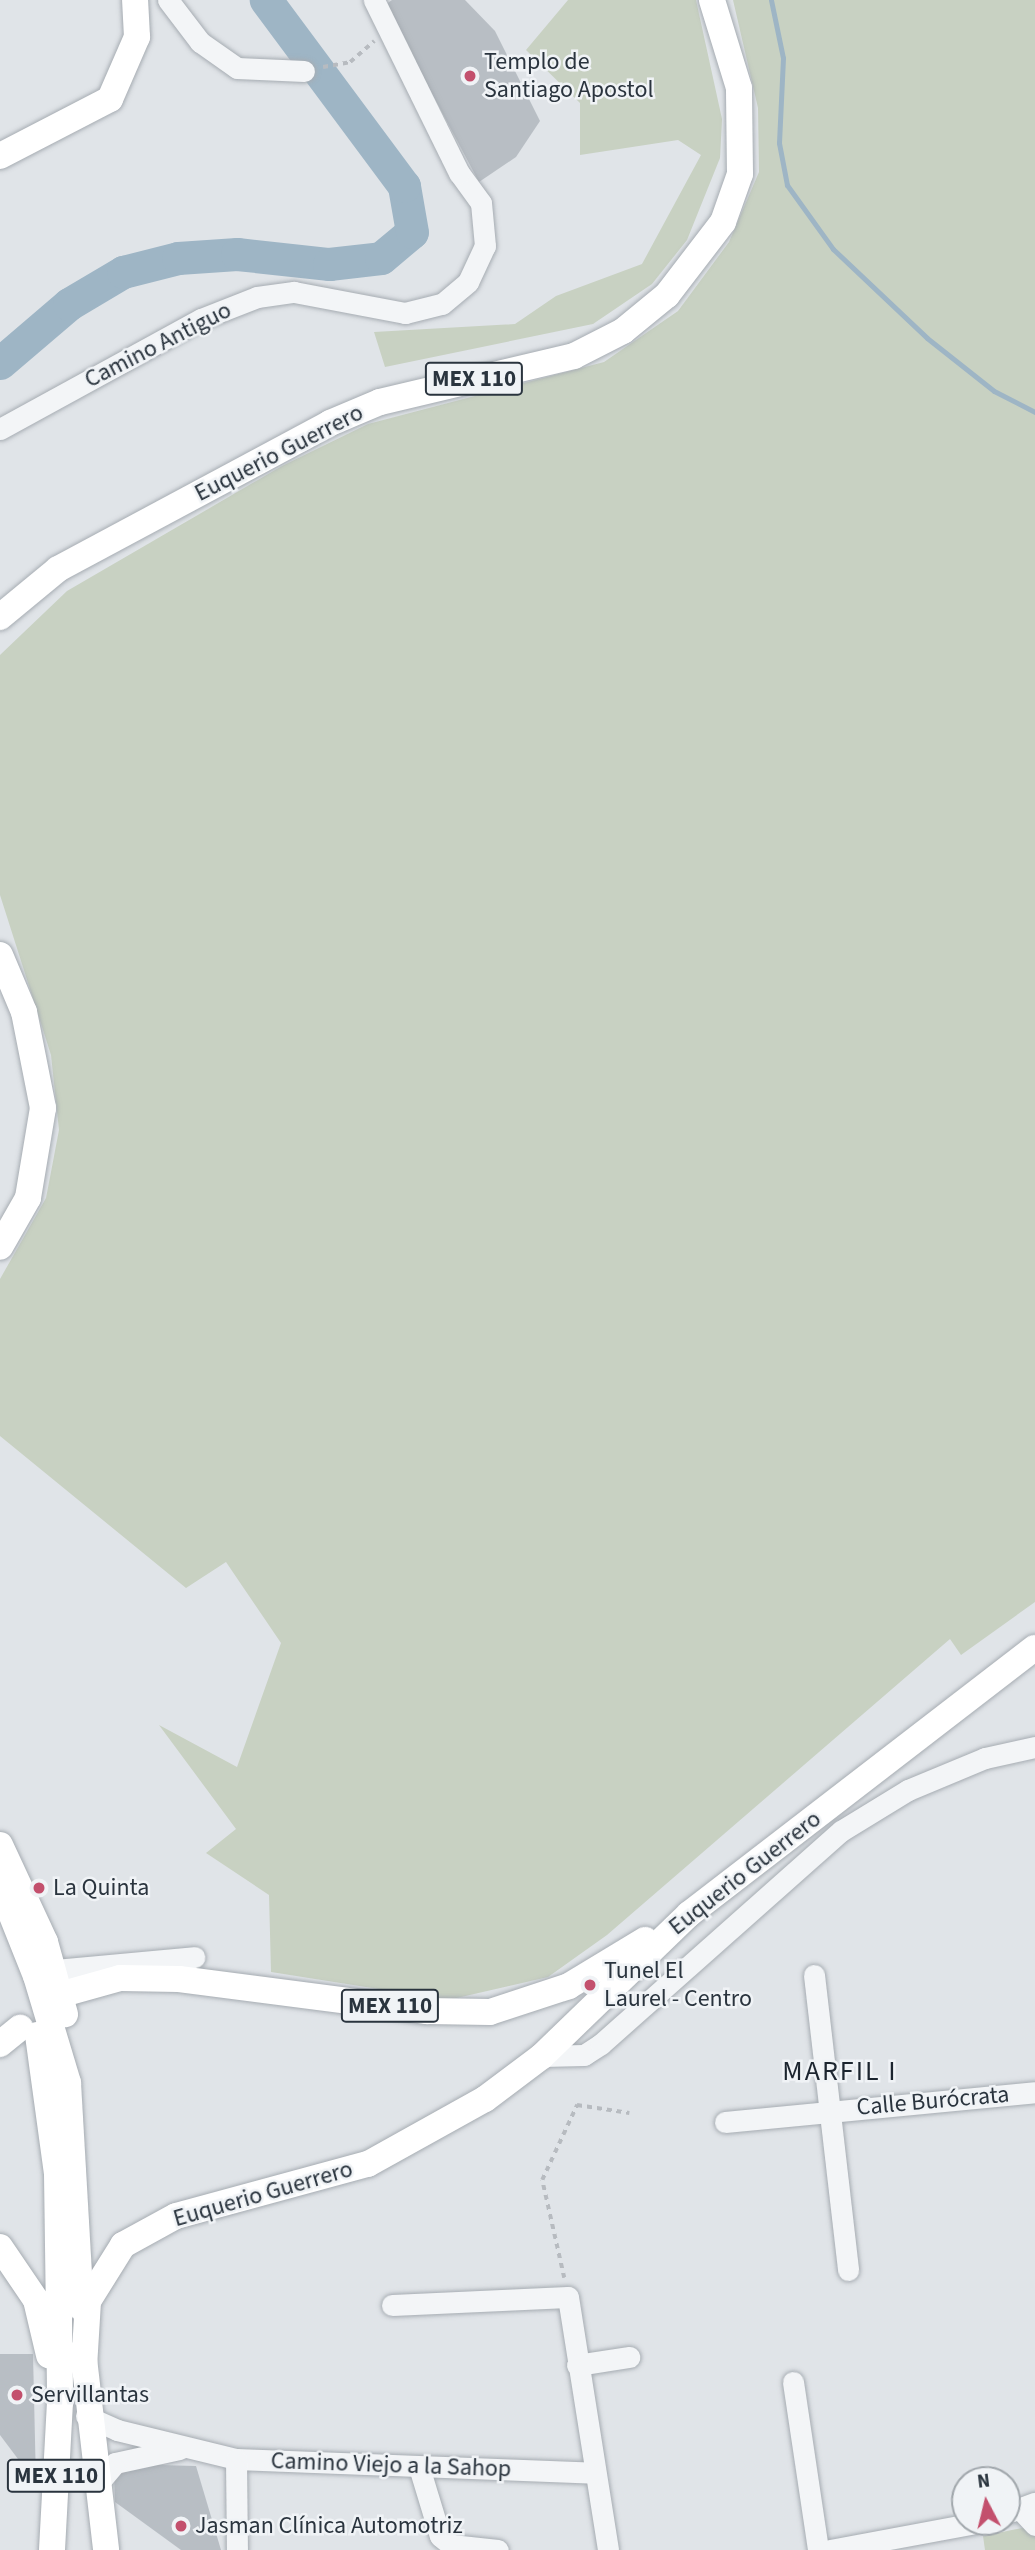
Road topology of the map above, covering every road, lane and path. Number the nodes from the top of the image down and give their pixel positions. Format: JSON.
{"nodes":[{"id":1,"x":135,"y":0,"type":"edge"},
{"id":2,"x":168,"y":0,"type":"edge"},
{"id":3,"x":374,"y":0,"type":"edge"},
{"id":4,"x":712,"y":0,"type":"edge"},
{"id":5,"x":386,"y":31,"type":"junction"},
{"id":6,"x":330,"y":66,"type":"dead end"},
{"id":7,"x":304,"y":71,"type":"dead end"},
{"id":8,"x":0,"y":156,"type":"edge"},
{"id":9,"x":0,"y":429,"type":"edge"},
{"id":10,"x":0,"y":617,"type":"edge"},
{"id":11,"x":0,"y":955,"type":"edge"},
{"id":12,"x":0,"y":1247,"type":"edge"},
{"id":13,"x":1035,"y":1647,"type":"edge"},
{"id":14,"x":1035,"y":1747,"type":"edge"},
{"id":15,"x":0,"y":1845,"type":"edge"},
{"id":16,"x":0,"y":1886,"type":"edge"},
{"id":17,"x":689,"y":1914,"type":"junction"},
{"id":18,"x":0,"y":1929,"type":"edge"},
{"id":19,"x":194,"y":1957,"type":"dead end"},
{"id":20,"x":55,"y":1970,"type":"junction"},
{"id":21,"x":814,"y":1975,"type":"dead end"},
{"id":22,"x":70,"y":1992,"type":"dead end"},
{"id":23,"x":20,"y":2028,"type":"dead end"},
{"id":24,"x":0,"y":2044,"type":"edge"},
{"id":25,"x":542,"y":2056,"type":"junction"},
{"id":26,"x":68,"y":2082,"type":"junction"},
{"id":27,"x":1035,"y":2092,"type":"edge"},
{"id":28,"x":832,"y":2111,"type":"junction"},
{"id":29,"x":629,"y":2113,"type":"dead end"},
{"id":30,"x":725,"y":2122,"type":"dead end"},
{"id":31,"x":0,"y":2247,"type":"edge"},
{"id":32,"x":848,"y":2270,"type":"dead end"},
{"id":33,"x":568,"y":2297,"type":"junction"},
{"id":34,"x":392,"y":2305,"type":"dead end"},
{"id":35,"x":629,"y":2357,"type":"dead end"},
{"id":36,"x":577,"y":2365,"type":"junction"},
{"id":37,"x":84,"y":2367,"type":"junction"},
{"id":38,"x":793,"y":2382,"type":"dead end"},
{"id":39,"x":60,"y":2402,"type":"junction"},
{"id":40,"x":86,"y":2416,"type":"junction"},
{"id":41,"x":189,"y":2447,"type":"junction"},
{"id":42,"x":236,"y":2459,"type":"junction"},
{"id":43,"x":419,"y":2467,"type":"junction"},
{"id":44,"x":595,"y":2473,"type":"junction"},
{"id":45,"x":96,"y":2486,"type":"junction"},
{"id":46,"x":1021,"y":2508,"type":"edge"},
{"id":47,"x":1035,"y":2525,"type":"edge"},
{"id":48,"x":951,"y":2528,"type":"edge"},
{"id":49,"x":52,"y":2550,"type":"edge"},
{"id":50,"x":106,"y":2550,"type":"edge"},
{"id":51,"x":237,"y":2550,"type":"edge"},
{"id":52,"x":498,"y":2550,"type":"edge"},
{"id":53,"x":608,"y":2550,"type":"edge"},
{"id":54,"x":818,"y":2550,"type":"edge"},
{"id":55,"x":830,"y":2550,"type":"edge"}],
"edges":[{"from":1,"to":8,"type":"main road"},
{"from":2,"to":7,"type":"street"},
{"from":3,"to":5,"type":"street","name":"Camino Antiguo"},
{"from":4,"to":10,"type":"main road","name":"Euquerio Guerrero","number":"MEX 110"},
{"from":5,"to":6,"type":"path"},
{"from":5,"to":9,"type":"street","name":"Camino Antiguo"},
{"from":11,"to":12,"type":"main road"},
{"from":13,"to":17,"type":"main road","name":"Euquerio Guerrero","number":"MEX 110"},
{"from":14,"to":25,"type":"street"},
{"from":15,"to":20,"type":"main road"},
{"from":16,"to":26,"type":"main road","number":"MEX 110"},
{"from":17,"to":22,"type":"main road","number":"MEX 110"},
{"from":17,"to":25,"type":"main road","name":"Euquerio Guerrero","number":"MEX 110"},
{"from":18,"to":39,"type":"main road","number":"MEX 110"},
{"from":19,"to":20,"type":"street"},
{"from":20,"to":26,"type":"main road"},
{"from":21,"to":28,"type":"street"},
{"from":23,"to":24,"type":"main road"},
{"from":25,"to":37,"type":"main road","name":"Euquerio Guerrero","number":"MEX 110"},
{"from":26,"to":37,"type":"main road","number":"MEX 110"},
{"from":27,"to":28,"type":"street","name":"Calle Burócrata"},
{"from":28,"to":30,"type":"street","name":"Calle Burócrata"},
{"from":28,"to":32,"type":"street"},
{"from":29,"to":33,"type":"path"},
{"from":31,"to":39,"type":"main road"},
{"from":33,"to":34,"type":"street"},
{"from":33,"to":36,"type":"street"},
{"from":35,"to":36,"type":"street"},
{"from":36,"to":44,"type":"street"},
{"from":37,"to":40,"type":"main road","number":"MEX 110"},
{"from":38,"to":54,"type":"street"},
{"from":39,"to":49,"type":"main road","number":"MEX 110"},
{"from":40,"to":41,"type":"street","name":"Camino Viejo a la Sahop"},
{"from":40,"to":45,"type":"main road","number":"MEX 110"},
{"from":41,"to":42,"type":"street","name":"Camino Viejo a la Sahop"},
{"from":41,"to":45,"type":"street","name":"Camino Viejo a la Sahop"},
{"from":42,"to":43,"type":"street","name":"Camino Viejo a la Sahop"},
{"from":42,"to":51,"type":"street"},
{"from":43,"to":44,"type":"street","name":"Camino Viejo a la Sahop"},
{"from":43,"to":52,"type":"street"},
{"from":44,"to":53,"type":"street"},
{"from":45,"to":50,"type":"main road","number":"MEX 110"},
{"from":46,"to":47,"type":"street"},
{"from":48,"to":55,"type":"street"}]}
